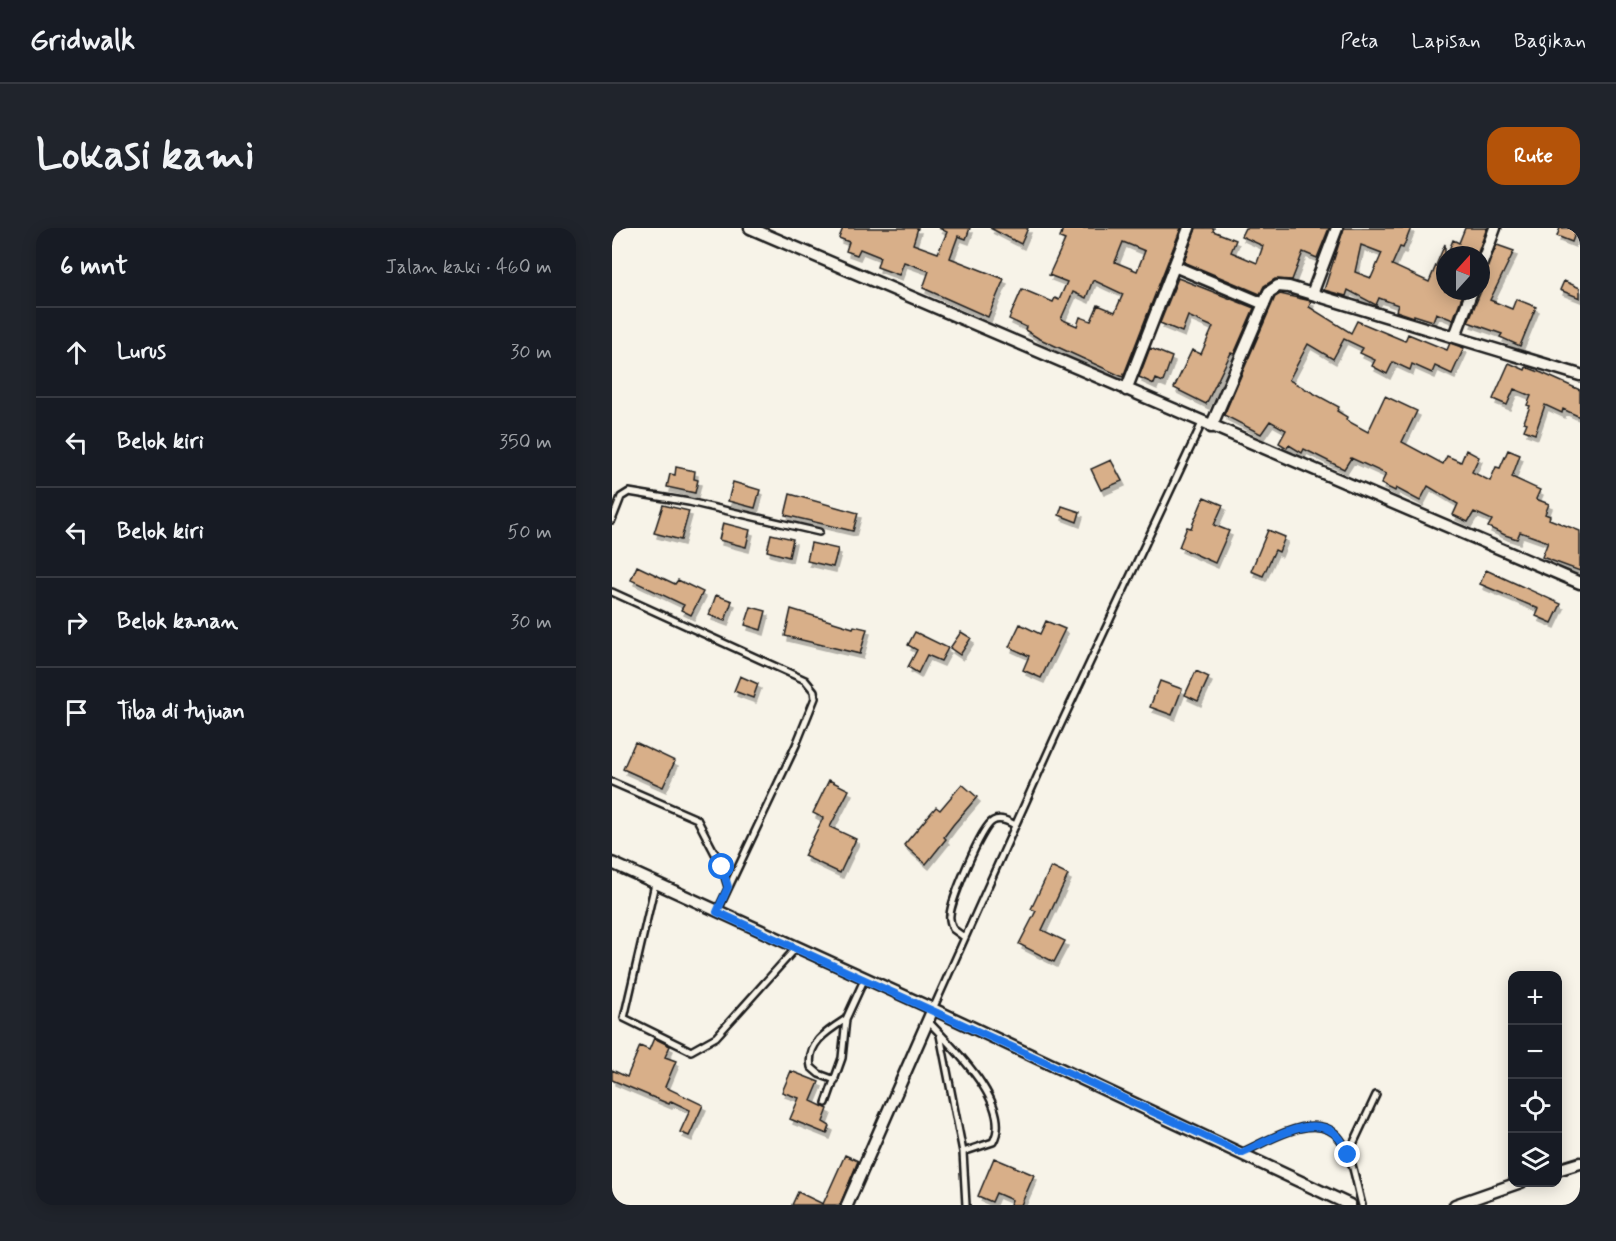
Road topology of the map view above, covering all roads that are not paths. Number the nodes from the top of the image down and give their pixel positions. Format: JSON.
{"nodes":[{"id":1,"x":750,"y":228,"type":"edge"},
{"id":2,"x":1190,"y":228,"type":"edge"},
{"id":3,"x":1337,"y":228,"type":"edge"},
{"id":4,"x":1495,"y":228,"type":"edge"},
{"id":5,"x":1488,"y":246,"type":"edge"},
{"id":6,"x":1174,"y":266,"type":"junction"},
{"id":7,"x":1312,"y":294,"type":"junction"},
{"id":8,"x":1469,"y":300,"type":"edge"},
{"id":9,"x":1264,"y":304,"type":"junction"},
{"id":10,"x":1455,"y":336,"type":"junction"},
{"id":11,"x":1580,"y":375,"type":"edge"},
{"id":12,"x":1126,"y":390,"type":"junction"},
{"id":13,"x":1206,"y":425,"type":"junction"},
{"id":14,"x":612,"y":520,"type":"edge"},
{"id":15,"x":819,"y":532,"type":"dead end"},
{"id":16,"x":1580,"y":584,"type":"edge"},
{"id":17,"x":612,"y":592,"type":"edge"},
{"id":18,"x":612,"y":782,"type":"edge"},
{"id":19,"x":1015,"y":825,"type":"junction"},
{"id":20,"x":612,"y":863,"type":"edge"},
{"id":21,"x":655,"y":884,"type":"junction"},
{"id":22,"x":728,"y":887,"type":"junction"},
{"id":23,"x":717,"y":912,"type":"junction"},
{"id":24,"x":964,"y":937,"type":"junction"},
{"id":25,"x":796,"y":948,"type":"junction"},
{"id":26,"x":864,"y":980,"type":"junction"},
{"id":27,"x":933,"y":1009,"type":"junction"},
{"id":28,"x":846,"y":1019,"type":"junction"},
{"id":29,"x":927,"y":1020,"type":"junction"},
{"id":30,"x":940,"y":1034,"type":"junction"},
{"id":31,"x":835,"y":1080,"type":"junction"},
{"id":32,"x":1376,"y":1095,"type":"dead end"},
{"id":33,"x":826,"y":1103,"type":"dead end"},
{"id":34,"x":963,"y":1152,"type":"junction"},
{"id":35,"x":1241,"y":1153,"type":"junction"},
{"id":36,"x":1348,"y":1155,"type":"junction"},
{"id":37,"x":1580,"y":1163,"type":"edge"},
{"id":38,"x":1562,"y":1168,"type":"edge"},
{"id":39,"x":1508,"y":1187,"type":"edge"},
{"id":40,"x":848,"y":1205,"type":"edge"},
{"id":41,"x":966,"y":1205,"type":"edge"},
{"id":42,"x":1350,"y":1205,"type":"edge"},
{"id":43,"x":1362,"y":1205,"type":"edge"},
{"id":44,"x":1455,"y":1205,"type":"edge"}],
"edges":[{"from":1,"to":12,"type":"street"},
{"from":2,"to":6,"type":"street"},
{"from":3,"to":7,"type":"street"},
{"from":4,"to":5,"type":"street"},
{"from":6,"to":9,"type":"street"},
{"from":6,"to":12,"type":"street"},
{"from":7,"to":9,"type":"street"},
{"from":7,"to":10,"type":"street"},
{"from":8,"to":10,"type":"street"},
{"from":9,"to":13,"type":"street"},
{"from":10,"to":11,"type":"street"},
{"from":12,"to":13,"type":"street"},
{"from":13,"to":16,"type":"street"},
{"from":13,"to":19,"type":"lane"},
{"from":14,"to":15,"type":"lane"},
{"from":17,"to":22,"type":"lane"},
{"from":18,"to":22,"type":"lane"},
{"from":19,"to":24,"type":"lane"},
{"from":19,"to":24,"type":"lane"},
{"from":20,"to":21,"type":"street"},
{"from":21,"to":23,"type":"street"},
{"from":21,"to":25,"type":"lane"},
{"from":22,"to":23,"type":"lane"},
{"from":23,"to":25,"type":"street"},
{"from":24,"to":27,"type":"lane"},
{"from":25,"to":26,"type":"street"},
{"from":26,"to":27,"type":"street"},
{"from":26,"to":28,"type":"lane"},
{"from":27,"to":29,"type":"street"},
{"from":27,"to":35,"type":"street"},
{"from":28,"to":31,"type":"lane"},
{"from":28,"to":31,"type":"lane"},
{"from":29,"to":30,"type":"lane"},
{"from":29,"to":40,"type":"street"},
{"from":30,"to":34,"type":"lane"},
{"from":30,"to":34,"type":"lane"},
{"from":31,"to":33,"type":"lane"},
{"from":32,"to":36,"type":"lane"},
{"from":34,"to":41,"type":"lane"},
{"from":35,"to":36,"type":"lane"},
{"from":35,"to":42,"type":"street"},
{"from":36,"to":43,"type":"lane"},
{"from":37,"to":38,"type":"street"},
{"from":39,"to":44,"type":"street"}]}
